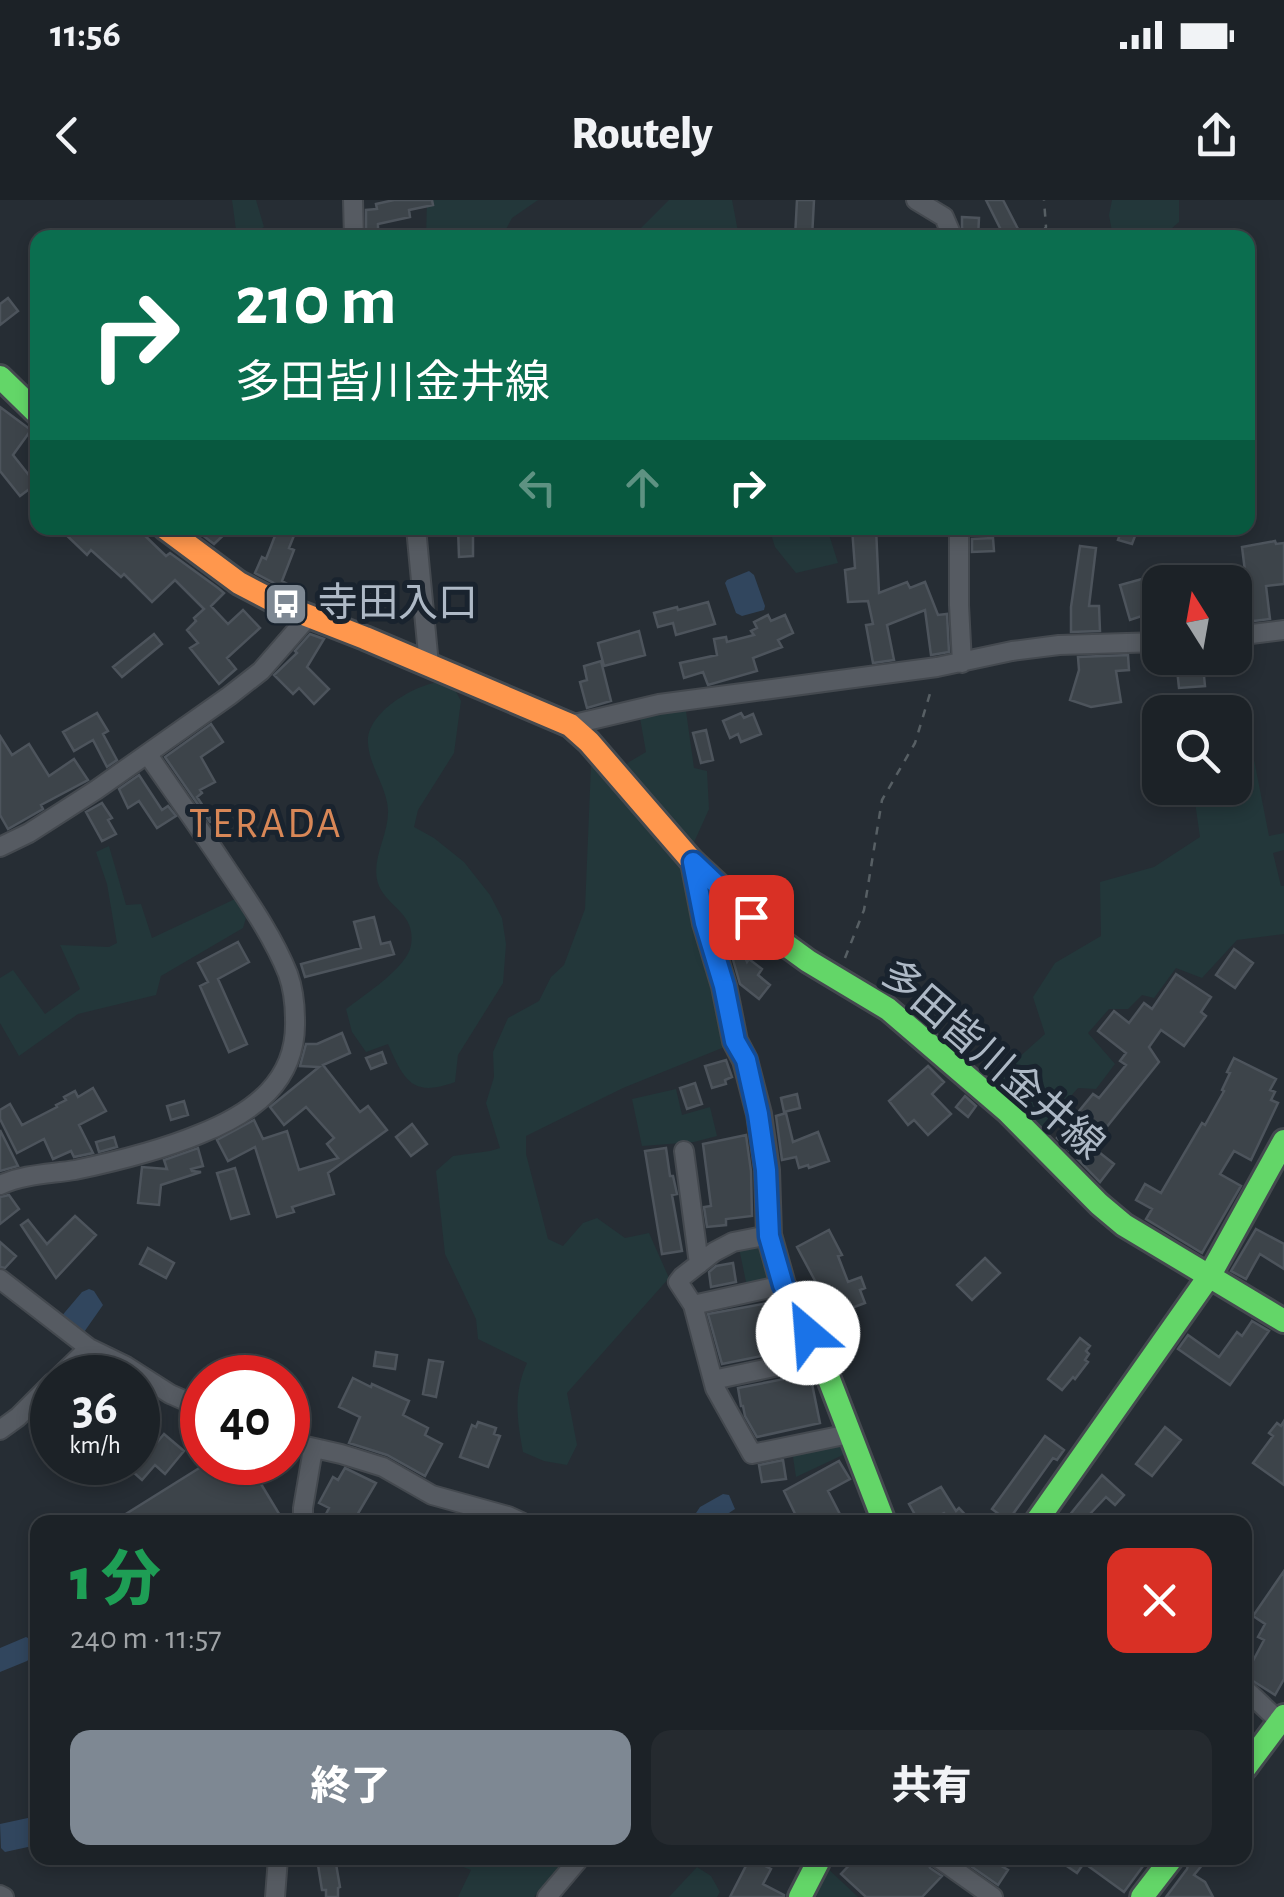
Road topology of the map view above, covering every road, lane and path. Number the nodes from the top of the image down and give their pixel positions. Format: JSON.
{"nodes":[{"id":1,"x":352,"y":200,"type":"edge"},
{"id":2,"x":916,"y":200,"type":"edge"},
{"id":3,"x":1044,"y":200,"type":"edge"},
{"id":4,"x":354,"y":230,"type":"edge"},
{"id":5,"x":950,"y":230,"type":"edge"},
{"id":6,"x":1044,"y":230,"type":"edge"},
{"id":7,"x":0,"y":376,"type":"edge"},
{"id":8,"x":30,"y":406,"type":"edge"},
{"id":9,"x":175,"y":535,"type":"edge"},
{"id":10,"x":417,"y":535,"type":"edge"},
{"id":11,"x":959,"y":535,"type":"edge"},
{"id":12,"x":308,"y":617,"type":"junction"},
{"id":13,"x":1284,"y":630,"type":"edge"},
{"id":14,"x":1252,"y":634,"type":"edge"},
{"id":15,"x":1142,"y":643,"type":"edge"},
{"id":16,"x":962,"y":662,"type":"junction"},
{"id":17,"x":428,"y":665,"type":"junction"},
{"id":18,"x":937,"y":666,"type":"junction"},
{"id":19,"x":570,"y":725,"type":"junction"},
{"id":20,"x":148,"y":755,"type":"junction"},
{"id":21,"x":0,"y":848,"type":"edge"},
{"id":22,"x":693,"y":862,"type":"junction"},
{"id":23,"x":838,"y":978,"type":"junction"},
{"id":24,"x":1284,"y":1141,"type":"edge"},
{"id":25,"x":684,"y":1151,"type":"dead end"},
{"id":26,"x":0,"y":1184,"type":"edge"},
{"id":27,"x":769,"y":1236,"type":"junction"},
{"id":28,"x":698,"y":1264,"type":"junction"},
{"id":29,"x":1210,"y":1275,"type":"junction"},
{"id":30,"x":0,"y":1279,"type":"edge"},
{"id":31,"x":783,"y":1285,"type":"junction"},
{"id":32,"x":693,"y":1305,"type":"junction"},
{"id":33,"x":1284,"y":1320,"type":"edge"},
{"id":34,"x":89,"y":1348,"type":"junction"},
{"id":35,"x":82,"y":1355,"type":"edge"},
{"id":36,"x":820,"y":1357,"type":"junction"},
{"id":37,"x":713,"y":1380,"type":"junction"},
{"id":38,"x":180,"y":1398,"type":"edge"},
{"id":39,"x":30,"y":1406,"type":"edge"},
{"id":40,"x":0,"y":1430,"type":"edge"},
{"id":41,"x":849,"y":1434,"type":"junction"},
{"id":42,"x":310,"y":1448,"type":"edge"},
{"id":43,"x":313,"y":1449,"type":"junction"},
{"id":44,"x":302,"y":1515,"type":"edge"},
{"id":45,"x":503,"y":1515,"type":"edge"},
{"id":46,"x":881,"y":1515,"type":"edge"},
{"id":47,"x":1042,"y":1515,"type":"edge"},
{"id":48,"x":1252,"y":1695,"type":"edge"},
{"id":49,"x":1282,"y":1719,"type":"edge"},
{"id":50,"x":1252,"y":1759,"type":"edge"},
{"id":51,"x":277,"y":1865,"type":"edge"},
{"id":52,"x":574,"y":1865,"type":"edge"},
{"id":53,"x":816,"y":1865,"type":"edge"},
{"id":54,"x":948,"y":1865,"type":"edge"},
{"id":55,"x":1167,"y":1865,"type":"edge"},
{"id":56,"x":275,"y":1897,"type":"edge"},
{"id":57,"x":547,"y":1897,"type":"edge"},
{"id":58,"x":800,"y":1897,"type":"edge"},
{"id":59,"x":994,"y":1897,"type":"edge"},
{"id":60,"x":1142,"y":1897,"type":"edge"}],
"edges":[{"from":1,"to":4,"type":"street"},
{"from":2,"to":5,"type":"street"},
{"from":3,"to":6,"type":"path"},
{"from":7,"to":8,"type":"main road"},
{"from":9,"to":12,"type":"main road","name":"多田皆川金井線"},
{"from":10,"to":17,"type":"street"},
{"from":11,"to":16,"type":"street"},
{"from":12,"to":17,"type":"main road","name":"多田皆川金井線"},
{"from":12,"to":20,"type":"street"},
{"from":13,"to":14,"type":"street"},
{"from":15,"to":16,"type":"street"},
{"from":16,"to":18,"type":"street"},
{"from":17,"to":19,"type":"main road","name":"多田皆川金井線"},
{"from":18,"to":19,"type":"street"},
{"from":18,"to":23,"type":"path"},
{"from":19,"to":22,"type":"main road","name":"多田皆川金井線"},
{"from":20,"to":21,"type":"street"},
{"from":20,"to":26,"type":"street"},
{"from":22,"to":23,"type":"main road","name":"多田皆川金井線"},
{"from":22,"to":27,"type":"main road"},
{"from":23,"to":29,"type":"main road","name":"多田皆川金井線"},
{"from":24,"to":29,"type":"main road"},
{"from":25,"to":28,"type":"street"},
{"from":27,"to":28,"type":"street"},
{"from":27,"to":31,"type":"main road"},
{"from":28,"to":32,"type":"street"},
{"from":29,"to":33,"type":"main road","name":"多田皆川金井線"},
{"from":29,"to":47,"type":"main road"},
{"from":30,"to":34,"type":"street"},
{"from":31,"to":32,"type":"street"},
{"from":31,"to":36,"type":"main road"},
{"from":32,"to":37,"type":"street"},
{"from":34,"to":35,"type":"street"},
{"from":34,"to":38,"type":"street"},
{"from":36,"to":37,"type":"street"},
{"from":36,"to":41,"type":"main road"},
{"from":37,"to":41,"type":"street"},
{"from":39,"to":40,"type":"street"},
{"from":41,"to":46,"type":"main road"},
{"from":42,"to":43,"type":"street"},
{"from":43,"to":44,"type":"street"},
{"from":43,"to":45,"type":"street"},
{"from":48,"to":49,"type":"street"},
{"from":49,"to":50,"type":"main road"},
{"from":51,"to":56,"type":"street"},
{"from":52,"to":57,"type":"street"},
{"from":53,"to":58,"type":"main road"},
{"from":54,"to":59,"type":"street"},
{"from":55,"to":60,"type":"main road"}]}
